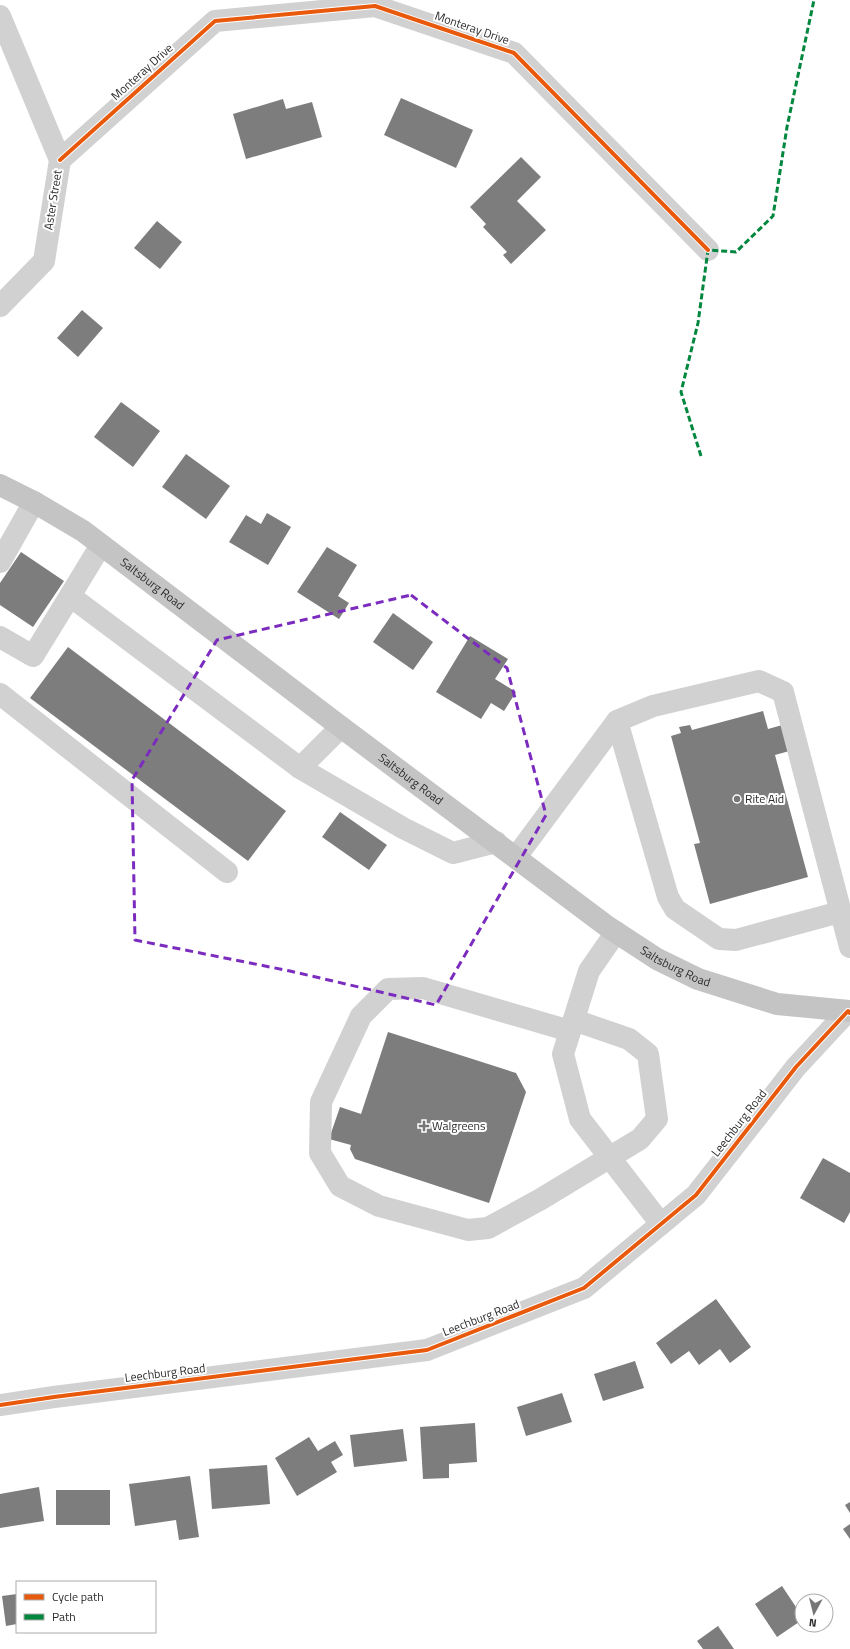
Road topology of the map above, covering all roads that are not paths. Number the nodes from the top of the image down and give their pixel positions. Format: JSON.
{"nodes":[{"id":1,"x":0,"y":16,"type":"edge"},
{"id":2,"x":60,"y":160,"type":"junction"},
{"id":3,"x":708,"y":250,"type":"dead end"},
{"id":4,"x":0,"y":306,"type":"edge"},
{"id":5,"x":0,"y":485,"type":"edge"},
{"id":6,"x":34,"y":502,"type":"junction"},
{"id":7,"x":101,"y":545,"type":"junction"},
{"id":8,"x":0,"y":562,"type":"edge"},
{"id":9,"x":70,"y":596,"type":"junction"},
{"id":10,"x":0,"y":637,"type":"edge"},
{"id":11,"x":0,"y":694,"type":"edge"},
{"id":12,"x":617,"y":721,"type":"junction"},
{"id":13,"x":341,"y":728,"type":"junction"},
{"id":14,"x":300,"y":768,"type":"junction"},
{"id":15,"x":496,"y":842,"type":"junction"},
{"id":16,"x":516,"y":857,"type":"junction"},
{"id":17,"x":227,"y":872,"type":"dead end"},
{"id":18,"x":840,"y":912,"type":"junction"},
{"id":19,"x":616,"y":932,"type":"junction"},
{"id":20,"x":850,"y":947,"type":"edge"},
{"id":21,"x":849,"y":1011,"type":"edge"},
{"id":22,"x":572,"y":1026,"type":"junction"},
{"id":23,"x":609,"y":1157,"type":"junction"},
{"id":24,"x":661,"y":1224,"type":"junction"},
{"id":25,"x":0,"y":1405,"type":"edge"}],
"edges":[{"from":1,"to":2,"type":"street","name":"Aster Street"},
{"from":2,"to":3,"type":"street","name":"Monteray Drive"},
{"from":2,"to":4,"type":"street","name":"Aster Street"},
{"from":5,"to":6,"type":"main road","name":"Saltsburg Road"},
{"from":6,"to":7,"type":"main road","name":"Saltsburg Road"},
{"from":6,"to":8,"type":"street"},
{"from":7,"to":9,"type":"street"},
{"from":7,"to":13,"type":"main road","name":"Saltsburg Road"},
{"from":9,"to":10,"type":"street"},
{"from":9,"to":14,"type":"street"},
{"from":11,"to":17,"type":"street"},
{"from":12,"to":16,"type":"street"},
{"from":12,"to":18,"type":"street"},
{"from":12,"to":18,"type":"street"},
{"from":13,"to":14,"type":"street"},
{"from":13,"to":15,"type":"main road","name":"Saltsburg Road"},
{"from":14,"to":15,"type":"street"},
{"from":15,"to":16,"type":"main road","name":"Saltsburg Road"},
{"from":16,"to":19,"type":"main road","name":"Saltsburg Road"},
{"from":18,"to":20,"type":"street"},
{"from":19,"to":21,"type":"main road","name":"Saltsburg Road"},
{"from":19,"to":22,"type":"street"},
{"from":21,"to":24,"type":"street","name":"Leechburg Road"},
{"from":22,"to":23,"type":"street"},
{"from":22,"to":23,"type":"street"},
{"from":22,"to":23,"type":"street"},
{"from":23,"to":24,"type":"street"},
{"from":24,"to":25,"type":"street","name":"Leechburg Road"}]}
